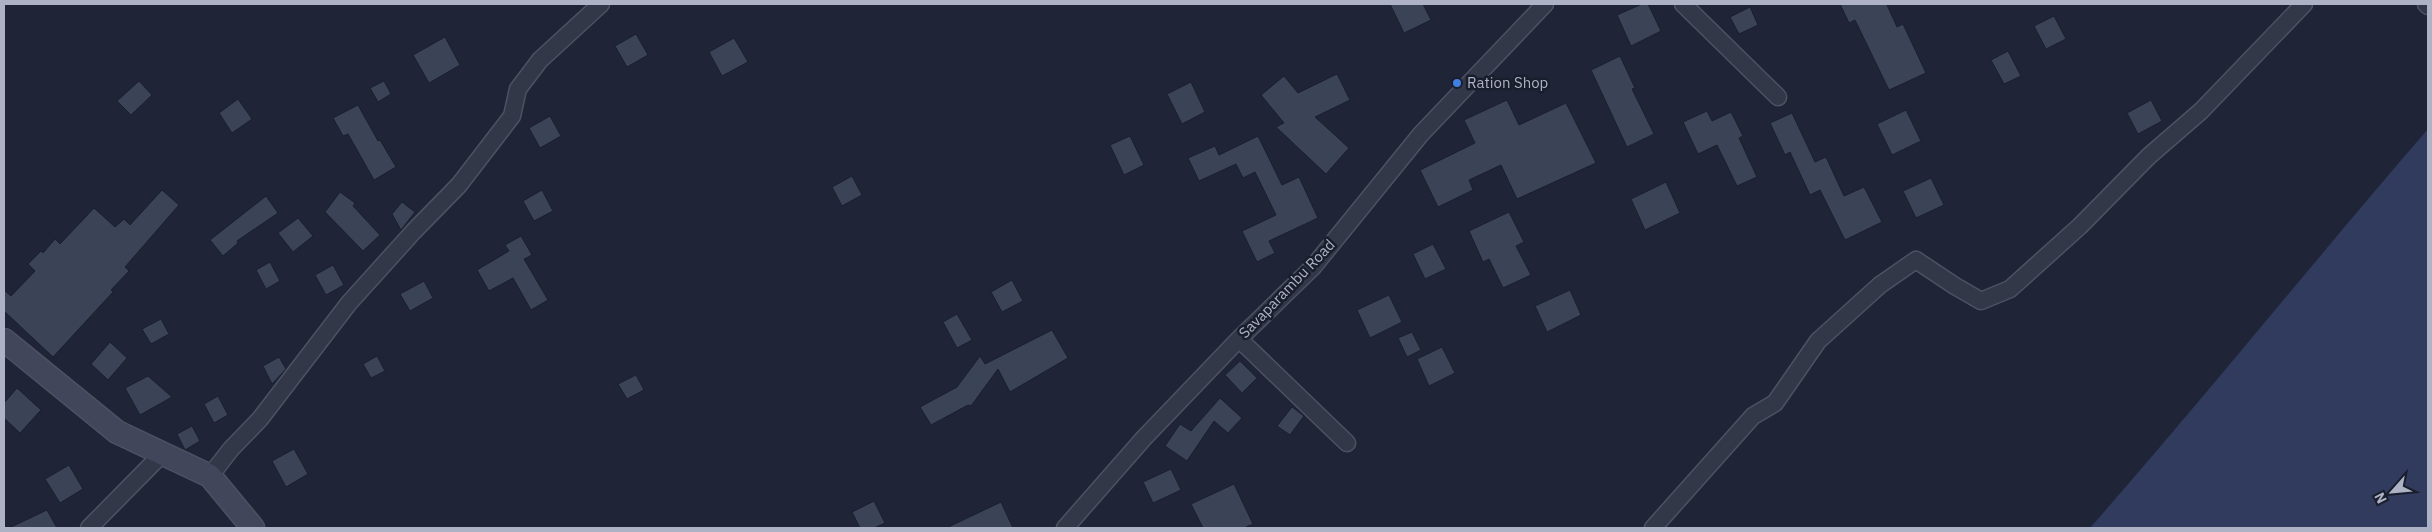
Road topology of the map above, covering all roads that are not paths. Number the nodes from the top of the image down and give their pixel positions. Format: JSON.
{"nodes":[{"id":1,"x":601,"y":4,"type":"edge"},
{"id":2,"x":1545,"y":4,"type":"edge"},
{"id":3,"x":1683,"y":4,"type":"edge"},
{"id":4,"x":2304,"y":4,"type":"edge"},
{"id":5,"x":1778,"y":97,"type":"dead end"},
{"id":6,"x":1239,"y":339,"type":"junction"},
{"id":7,"x":4,"y":340,"type":"edge"},
{"id":8,"x":1347,"y":443,"type":"dead end"},
{"id":9,"x":162,"y":454,"type":"junction"},
{"id":10,"x":210,"y":476,"type":"junction"},
{"id":11,"x":89,"y":528,"type":"edge"},
{"id":12,"x":254,"y":528,"type":"edge"},
{"id":13,"x":1065,"y":528,"type":"edge"},
{"id":14,"x":1653,"y":528,"type":"edge"}],
"edges":[{"from":1,"to":10,"type":"street"},
{"from":2,"to":6,"type":"street","name":"Savaparambu Road"},
{"from":3,"to":5,"type":"street"},
{"from":4,"to":14,"type":"street"},
{"from":6,"to":8,"type":"street"},
{"from":6,"to":13,"type":"street","name":"Savaparambu Road"},
{"from":7,"to":9,"type":"main road"},
{"from":9,"to":10,"type":"main road"},
{"from":9,"to":11,"type":"street"},
{"from":10,"to":12,"type":"main road"}]}
